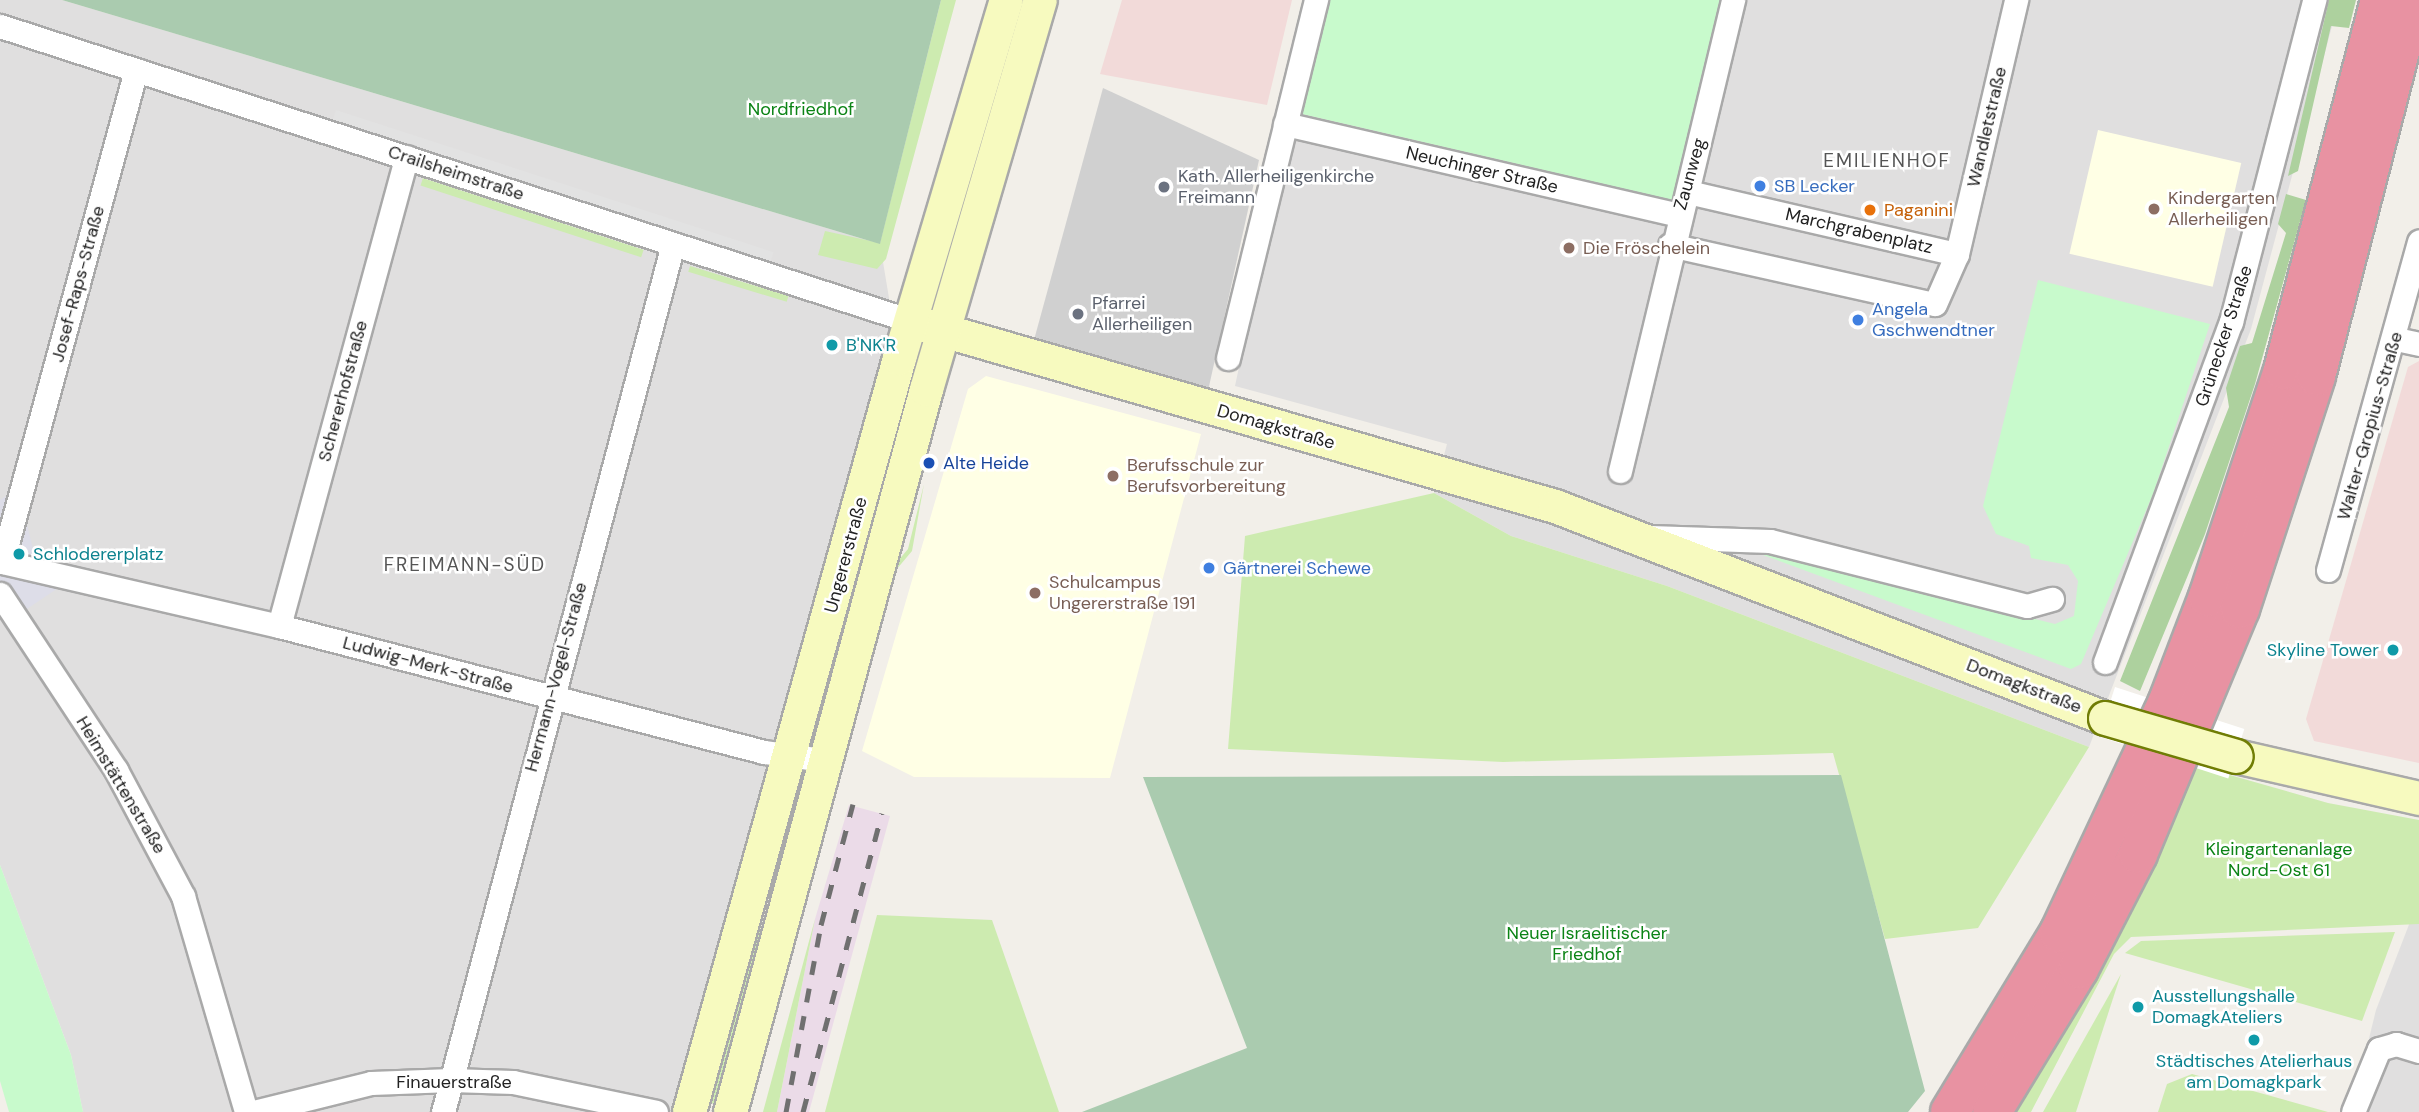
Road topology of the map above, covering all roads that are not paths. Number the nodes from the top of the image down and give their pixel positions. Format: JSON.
{"nodes":[{"id":1,"x":1006,"y":0,"type":"edge"},
{"id":2,"x":1040,"y":0,"type":"edge"},
{"id":3,"x":1316,"y":0,"type":"edge"},
{"id":4,"x":1733,"y":0,"type":"edge"},
{"id":5,"x":2015,"y":0,"type":"edge"},
{"id":6,"x":2314,"y":0,"type":"edge"},
{"id":7,"x":2379,"y":0,"type":"edge"},
{"id":8,"x":2413,"y":0,"type":"edge"},
{"id":9,"x":0,"y":26,"type":"edge"},
{"id":10,"x":136,"y":70,"type":"junction"},
{"id":11,"x":1285,"y":124,"type":"junction"},
{"id":12,"x":406,"y":156,"type":"junction"},
{"id":13,"x":1688,"y":192,"type":"junction"},
{"id":14,"x":1679,"y":215,"type":"junction"},
{"id":15,"x":2419,"y":241,"type":"edge"},
{"id":16,"x":673,"y":244,"type":"junction"},
{"id":17,"x":1670,"y":245,"type":"junction"},
{"id":18,"x":1957,"y":254,"type":"junction"},
{"id":19,"x":911,"y":321,"type":"junction"},
{"id":20,"x":943,"y":331,"type":"junction"},
{"id":21,"x":2396,"y":339,"type":"junction"},
{"id":22,"x":2419,"y":344,"type":"edge"},
{"id":23,"x":1228,"y":358,"type":"dead end"},
{"id":24,"x":1620,"y":471,"type":"dead end"},
{"id":25,"x":1640,"y":537,"type":"junction"},
{"id":26,"x":1,"y":562,"type":"edge"},
{"id":27,"x":2328,"y":570,"type":"dead end"},
{"id":28,"x":0,"y":594,"type":"edge"},
{"id":29,"x":2052,"y":599,"type":"dead end"},
{"id":30,"x":279,"y":626,"type":"junction"},
{"id":31,"x":2105,"y":662,"type":"dead end"},
{"id":32,"x":551,"y":697,"type":"junction"},
{"id":33,"x":807,"y":759,"type":"junction"},
{"id":34,"x":2419,"y":798,"type":"edge"},
{"id":35,"x":2419,"y":1051,"type":"edge"},
{"id":36,"x":451,"y":1080,"type":"junction"},
{"id":37,"x":246,"y":1112,"type":"edge"},
{"id":38,"x":254,"y":1112,"type":"edge"},
{"id":39,"x":443,"y":1112,"type":"edge"},
{"id":40,"x":656,"y":1112,"type":"edge"},
{"id":41,"x":689,"y":1112,"type":"edge"},
{"id":42,"x":730,"y":1112,"type":"edge"},
{"id":43,"x":1950,"y":1112,"type":"edge"},
{"id":44,"x":1992,"y":1112,"type":"edge"},
{"id":45,"x":2353,"y":1112,"type":"edge"}],
"edges":[{"from":1,"to":19,"type":"main road","name":"Ungererstraße"},
{"from":2,"to":20,"type":"main road","name":"Ungererstraße"},
{"from":3,"to":11,"type":"street"},
{"from":4,"to":13,"type":"street","name":"Zaunweg"},
{"from":5,"to":18,"type":"street","name":"Wandletstraße"},
{"from":6,"to":31,"type":"street","name":"Grünecker Straße"},
{"from":7,"to":43,"type":"highway"},
{"from":8,"to":44,"type":"highway"},
{"from":9,"to":10,"type":"street","name":"Crailsheimstraße"},
{"from":10,"to":12,"type":"street","name":"Crailsheimstraße"},
{"from":10,"to":26,"type":"street","name":"Josef-Raps-Straße"},
{"from":11,"to":14,"type":"street","name":"Neuchinger Straße"},
{"from":11,"to":23,"type":"street"},
{"from":12,"to":16,"type":"street","name":"Crailsheimstraße"},
{"from":12,"to":30,"type":"street","name":"Schererhofstraße"},
{"from":13,"to":14,"type":"street","name":"Zaunweg"},
{"from":13,"to":18,"type":"street","name":"Marchgrabenplatz"},
{"from":14,"to":17,"type":"street","name":"Zaunweg"},
{"from":15,"to":21,"type":"street","name":"Walter-Gropius-Straße"},
{"from":16,"to":19,"type":"street","name":"Crailsheimstraße"},
{"from":16,"to":32,"type":"street","name":"Hermann-Vogel-Straße"},
{"from":17,"to":18,"type":"street","name":"Marchgrabenplatz"},
{"from":17,"to":24,"type":"street","name":"Zaunweg"},
{"from":19,"to":20,"type":"main road","name":"Domagkstraße"},
{"from":19,"to":33,"type":"main road","name":"Ungererstraße"},
{"from":20,"to":25,"type":"main road","name":"Domagkstraße"},
{"from":20,"to":33,"type":"main road","name":"Ungererstraße"},
{"from":21,"to":22,"type":"street"},
{"from":21,"to":27,"type":"street","name":"Walter-Gropius-Straße"},
{"from":25,"to":29,"type":"street","name":"Domagkstraße"},
{"from":25,"to":34,"type":"main road","name":"Domagkstraße","bridge":true},
{"from":26,"to":30,"type":"street","name":"Ludwig-Merk-Straße"},
{"from":28,"to":37,"type":"street","name":"Heimstättenstraße"},
{"from":30,"to":32,"type":"street","name":"Ludwig-Merk-Straße"},
{"from":32,"to":33,"type":"street","name":"Ludwig-Merk-Straße"},
{"from":32,"to":36,"type":"street","name":"Hermann-Vogel-Straße"},
{"from":33,"to":41,"type":"main road","name":"Ungererstraße"},
{"from":33,"to":42,"type":"main road","name":"Ungererstraße"},
{"from":35,"to":45,"type":"street"},
{"from":36,"to":38,"type":"street","name":"Finauerstraße"},
{"from":36,"to":39,"type":"street","name":"Hermann-Vogel-Straße"},
{"from":36,"to":40,"type":"street","name":"Finauerstraße"}]}
